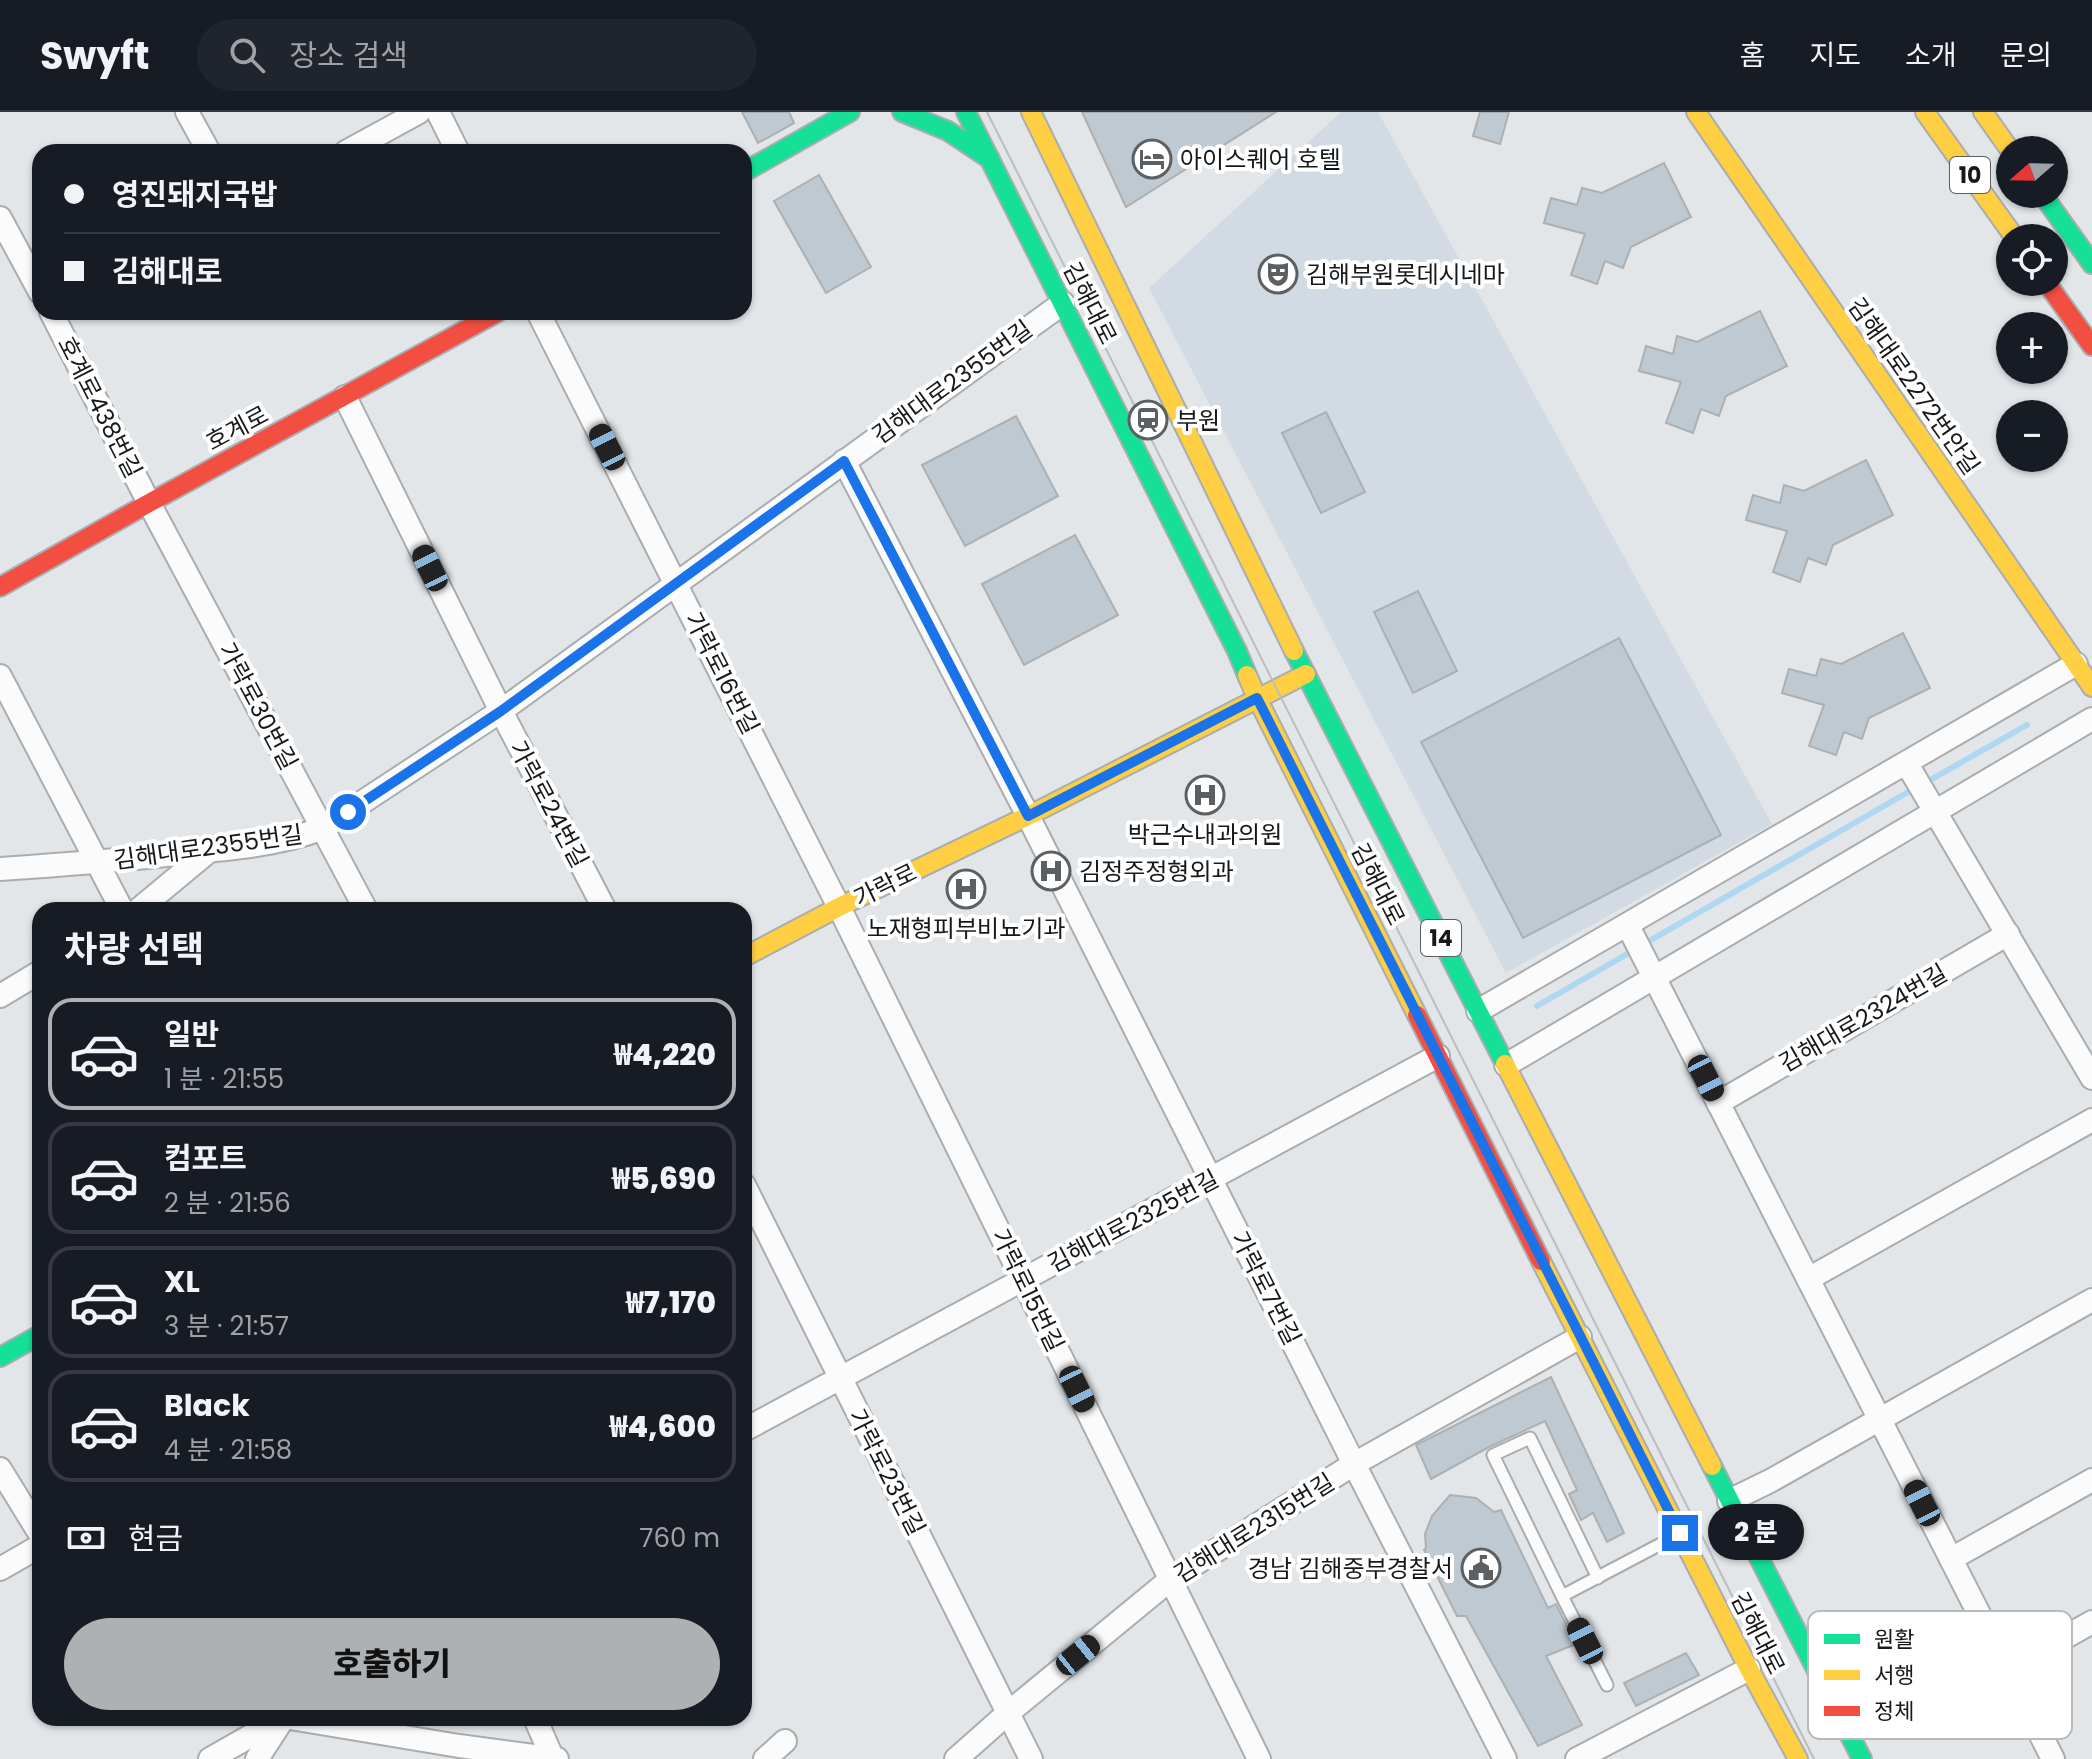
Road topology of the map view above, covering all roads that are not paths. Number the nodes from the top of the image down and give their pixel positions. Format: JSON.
{"nodes":[{"id":1,"x":187,"y":112,"type":"edge"},
{"id":2,"x":419,"y":112,"type":"edge"},
{"id":3,"x":438,"y":112,"type":"edge"},
{"id":4,"x":850,"y":112,"type":"edge"},
{"id":5,"x":902,"y":112,"type":"edge"},
{"id":6,"x":966,"y":112,"type":"edge"},
{"id":7,"x":1031,"y":112,"type":"edge"},
{"id":8,"x":1040,"y":112,"type":"edge"},
{"id":9,"x":1696,"y":112,"type":"edge"},
{"id":10,"x":1925,"y":112,"type":"edge"},
{"id":11,"x":1983,"y":112,"type":"edge"},
{"id":12,"x":1042,"y":135,"type":"junction"},
{"id":13,"x":2000,"y":136,"type":"edge"},
{"id":14,"x":205,"y":144,"type":"edge"},
{"id":15,"x":361,"y":144,"type":"edge"},
{"id":16,"x":454,"y":144,"type":"edge"},
{"id":17,"x":990,"y":159,"type":"junction"},
{"id":18,"x":752,"y":167,"type":"edge"},
{"id":19,"x":2052,"y":208,"type":"edge"},
{"id":20,"x":0,"y":218,"type":"edge"},
{"id":21,"x":2005,"y":224,"type":"edge"},
{"id":22,"x":2092,"y":264,"type":"edge"},
{"id":23,"x":32,"y":277,"type":"edge"},
{"id":24,"x":2056,"y":296,"type":"edge"},
{"id":25,"x":1063,"y":303,"type":"junction"},
{"id":26,"x":57,"y":320,"type":"edge"},
{"id":27,"x":484,"y":320,"type":"edge"},
{"id":28,"x":542,"y":320,"type":"edge"},
{"id":29,"x":2092,"y":346,"type":"edge"},
{"id":30,"x":345,"y":397,"type":"junction"},
{"id":31,"x":844,"y":461,"type":"junction"},
{"id":32,"x":149,"y":503,"type":"junction"},
{"id":33,"x":676,"y":582,"type":"junction"},
{"id":34,"x":0,"y":587,"type":"edge"},
{"id":35,"x":2076,"y":664,"type":"junction"},
{"id":36,"x":1306,"y":674,"type":"junction"},
{"id":37,"x":0,"y":676,"type":"edge"},
{"id":38,"x":2092,"y":687,"type":"edge"},
{"id":39,"x":1257,"y":698,"type":"junction"},
{"id":40,"x":501,"y":711,"type":"junction"},
{"id":41,"x":2092,"y":719,"type":"edge"},
{"id":42,"x":1907,"y":764,"type":"junction"},
{"id":43,"x":1936,"y":810,"type":"junction"},
{"id":44,"x":1028,"y":816,"type":"junction"},
{"id":45,"x":323,"y":828,"type":"junction"},
{"id":46,"x":210,"y":851,"type":"junction"},
{"id":47,"x":98,"y":863,"type":"junction"},
{"id":48,"x":0,"y":869,"type":"edge"},
{"id":49,"x":118,"y":902,"type":"edge"},
{"id":50,"x":148,"y":902,"type":"edge"},
{"id":51,"x":362,"y":902,"type":"edge"},
{"id":52,"x":601,"y":902,"type":"edge"},
{"id":53,"x":839,"y":907,"type":"junction"},
{"id":54,"x":2008,"y":934,"type":"junction"},
{"id":55,"x":1635,"y":940,"type":"junction"},
{"id":56,"x":752,"y":953,"type":"edge"},
{"id":57,"x":32,"y":977,"type":"edge"},
{"id":58,"x":1654,"y":977,"type":"junction"},
{"id":59,"x":0,"y":996,"type":"edge"},
{"id":60,"x":1478,"y":1011,"type":"junction"},
{"id":61,"x":1438,"y":1056,"type":"junction"},
{"id":62,"x":1506,"y":1065,"type":"junction"},
{"id":63,"x":2092,"y":1078,"type":"edge"},
{"id":64,"x":1718,"y":1103,"type":"junction"},
{"id":65,"x":2092,"y":1120,"type":"edge"},
{"id":66,"x":1211,"y":1179,"type":"junction"},
{"id":67,"x":752,"y":1201,"type":"edge"},
{"id":68,"x":1808,"y":1279,"type":"junction"},
{"id":69,"x":1023,"y":1280,"type":"junction"},
{"id":70,"x":2092,"y":1300,"type":"edge"},
{"id":71,"x":1580,"y":1337,"type":"junction"},
{"id":72,"x":32,"y":1339,"type":"edge"},
{"id":73,"x":0,"y":1357,"type":"edge"},
{"id":74,"x":840,"y":1379,"type":"junction"},
{"id":75,"x":1879,"y":1419,"type":"junction"},
{"id":76,"x":752,"y":1426,"type":"edge"},
{"id":77,"x":1354,"y":1464,"type":"junction"},
{"id":78,"x":0,"y":1469,"type":"edge"},
{"id":79,"x":2092,"y":1480,"type":"edge"},
{"id":80,"x":1729,"y":1501,"type":"junction"},
{"id":81,"x":32,"y":1521,"type":"edge"},
{"id":82,"x":1680,"y":1533,"type":"junction"},
{"id":83,"x":32,"y":1551,"type":"edge"},
{"id":84,"x":1951,"y":1559,"type":"junction"},
{"id":85,"x":0,"y":1569,"type":"edge"},
{"id":86,"x":1598,"y":1578,"type":"junction"},
{"id":87,"x":1171,"y":1579,"type":"junction"},
{"id":88,"x":1562,"y":1596,"type":"junction"},
{"id":89,"x":1977,"y":1611,"type":"edge"},
{"id":90,"x":2092,"y":1622,"type":"edge"},
{"id":91,"x":2072,"y":1633,"type":"edge"},
{"id":92,"x":1808,"y":1654,"type":"edge"},
{"id":93,"x":1749,"y":1669,"type":"junction"},
{"id":94,"x":1607,"y":1685,"type":"dead end"},
{"id":95,"x":1008,"y":1713,"type":"junction"},
{"id":96,"x":269,"y":1726,"type":"edge"},
{"id":97,"x":278,"y":1726,"type":"edge"},
{"id":98,"x":330,"y":1726,"type":"edge"},
{"id":99,"x":539,"y":1726,"type":"edge"},
{"id":100,"x":1852,"y":1739,"type":"edge"},
{"id":101,"x":2043,"y":1739,"type":"edge"},
{"id":102,"x":785,"y":1741,"type":"dead end"},
{"id":103,"x":462,"y":1752,"type":"edge"},
{"id":104,"x":555,"y":1758,"type":"edge"},
{"id":105,"x":210,"y":1759,"type":"edge"},
{"id":106,"x":257,"y":1759,"type":"edge"},
{"id":107,"x":765,"y":1759,"type":"edge"},
{"id":108,"x":956,"y":1759,"type":"edge"},
{"id":109,"x":1031,"y":1759,"type":"edge"},
{"id":110,"x":1259,"y":1759,"type":"edge"},
{"id":111,"x":1505,"y":1759,"type":"edge"},
{"id":112,"x":1577,"y":1759,"type":"edge"},
{"id":113,"x":1798,"y":1759,"type":"edge"},
{"id":114,"x":1862,"y":1759,"type":"edge"},
{"id":115,"x":2053,"y":1759,"type":"edge"}],
"edges":[{"from":1,"to":14,"type":"street"},
{"from":2,"to":15,"type":"street"},
{"from":3,"to":16,"type":"street"},
{"from":4,"to":18,"type":"main road"},
{"from":5,"to":17,"type":"main road"},
{"from":6,"to":17,"type":"main road","name":"김해대로","number":"14"},
{"from":7,"to":12,"type":"main road","name":"김해대로","number":"14"},
{"from":8,"to":12,"type":"main road"},
{"from":9,"to":35,"type":"main road","name":"김해대로2272번안길"},
{"from":10,"to":21,"type":"main road","number":"10"},
{"from":11,"to":13,"type":"main road","number":"10"},
{"from":12,"to":36,"type":"main road","name":"김해대로","number":"14"},
{"from":17,"to":25,"type":"main road","name":"김해대로","number":"14"},
{"from":19,"to":22,"type":"main road"},
{"from":20,"to":23,"type":"street"},
{"from":24,"to":29,"type":"main road"},
{"from":25,"to":31,"type":"street","name":"김해대로2355번길"},
{"from":25,"to":39,"type":"main road","name":"김해대로","number":"14"},
{"from":26,"to":32,"type":"street","name":"호계로438번길"},
{"from":27,"to":30,"type":"main road","name":"호계로"},
{"from":28,"to":33,"type":"street","name":"가락로16번길"},
{"from":30,"to":32,"type":"main road","name":"호계로"},
{"from":30,"to":40,"type":"street","name":"가락로24번길"},
{"from":31,"to":33,"type":"street","name":"김해대로2355번길"},
{"from":31,"to":44,"type":"street"},
{"from":32,"to":34,"type":"main road","name":"호계로"},
{"from":32,"to":45,"type":"street","name":"가락로30번길"},
{"from":33,"to":40,"type":"street","name":"김해대로2355번길"},
{"from":33,"to":53,"type":"street","name":"가락로16번길"},
{"from":35,"to":38,"type":"main road","name":"김해대로2272번안길"},
{"from":35,"to":42,"type":"street"},
{"from":36,"to":39,"type":"main road","name":"가락로"},
{"from":36,"to":60,"type":"main road","name":"김해대로","number":"14"},
{"from":37,"to":47,"type":"street"},
{"from":39,"to":44,"type":"main road","name":"가락로"},
{"from":39,"to":61,"type":"main road","name":"김해대로","number":"14"},
{"from":40,"to":45,"type":"street","name":"김해대로2355번길"},
{"from":40,"to":52,"type":"street","name":"가락로24번길"},
{"from":41,"to":43,"type":"street"},
{"from":42,"to":43,"type":"street"},
{"from":42,"to":55,"type":"street"},
{"from":43,"to":54,"type":"street"},
{"from":43,"to":58,"type":"street"},
{"from":44,"to":53,"type":"main road","name":"가락로"},
{"from":44,"to":66,"type":"street","name":"가락로7번길"},
{"from":45,"to":46,"type":"street","name":"김해대로2355번길"},
{"from":45,"to":51,"type":"street","name":"가락로30번길"},
{"from":46,"to":47,"type":"street","name":"김해대로2355번길"},
{"from":46,"to":50,"type":"street"},
{"from":47,"to":48,"type":"street","name":"김해대로2355번길"},
{"from":47,"to":49,"type":"street"},
{"from":53,"to":56,"type":"main road","name":"가락로"},
{"from":53,"to":69,"type":"street","name":"가락로15번길"},
{"from":54,"to":63,"type":"street"},
{"from":54,"to":64,"type":"street","name":"김해대로2324번길"},
{"from":55,"to":58,"type":"street"},
{"from":55,"to":60,"type":"street"},
{"from":57,"to":59,"type":"street"},
{"from":58,"to":62,"type":"street"},
{"from":58,"to":64,"type":"street"},
{"from":60,"to":62,"type":"main road","name":"김해대로","number":"14"},
{"from":61,"to":66,"type":"street","name":"김해대로2325번길"},
{"from":61,"to":71,"type":"main road","name":"김해대로","number":"14"},
{"from":62,"to":80,"type":"main road","name":"김해대로","number":"14"},
{"from":64,"to":68,"type":"street"},
{"from":65,"to":68,"type":"street"},
{"from":66,"to":69,"type":"street","name":"김해대로2325번길"},
{"from":66,"to":77,"type":"street","name":"가락로7번길"},
{"from":67,"to":74,"type":"street","name":"가락로23번길"},
{"from":68,"to":75,"type":"street"},
{"from":69,"to":74,"type":"street","name":"김해대로2325번길"},
{"from":69,"to":87,"type":"street","name":"가락로15번길"},
{"from":70,"to":75,"type":"street"},
{"from":71,"to":77,"type":"street","name":"김해대로2315번길"},
{"from":71,"to":82,"type":"main road","name":"김해대로","number":"14"},
{"from":72,"to":73,"type":"main road"},
{"from":74,"to":76,"type":"street","name":"김해대로2325번길"},
{"from":74,"to":95,"type":"street","name":"가락로23번길"},
{"from":75,"to":80,"type":"street"},
{"from":75,"to":84,"type":"street"},
{"from":77,"to":87,"type":"street","name":"김해대로2315번길"},
{"from":77,"to":111,"type":"street","name":"가락로7번길"},
{"from":78,"to":81,"type":"street"},
{"from":79,"to":84,"type":"street"},
{"from":80,"to":92,"type":"main road","name":"김해대로","number":"14"},
{"from":82,"to":86,"type":"lane"},
{"from":82,"to":93,"type":"main road","name":"김해대로","number":"14"},
{"from":83,"to":85,"type":"street"},
{"from":84,"to":89,"type":"street"},
{"from":86,"to":88,"type":"lane"},
{"from":86,"to":88,"type":"lane"},
{"from":87,"to":95,"type":"street","name":"김해대로2315번길"},
{"from":87,"to":110,"type":"street","name":"가락로15번길"},
{"from":88,"to":94,"type":"lane"},
{"from":90,"to":91,"type":"street"},
{"from":93,"to":112,"type":"street"},
{"from":93,"to":113,"type":"main road","name":"김해대로","number":"14"},
{"from":95,"to":108,"type":"street","name":"김해대로2315번길"},
{"from":95,"to":109,"type":"street","name":"가락로23번길"},
{"from":96,"to":105,"type":"street"},
{"from":97,"to":106,"type":"street"},
{"from":98,"to":103,"type":"street"},
{"from":99,"to":104,"type":"street"},
{"from":100,"to":114,"type":"main road","name":"김해대로","number":"14"},
{"from":101,"to":115,"type":"street"},
{"from":102,"to":107,"type":"street"},
{"from":103,"to":104,"type":"street"}]}
